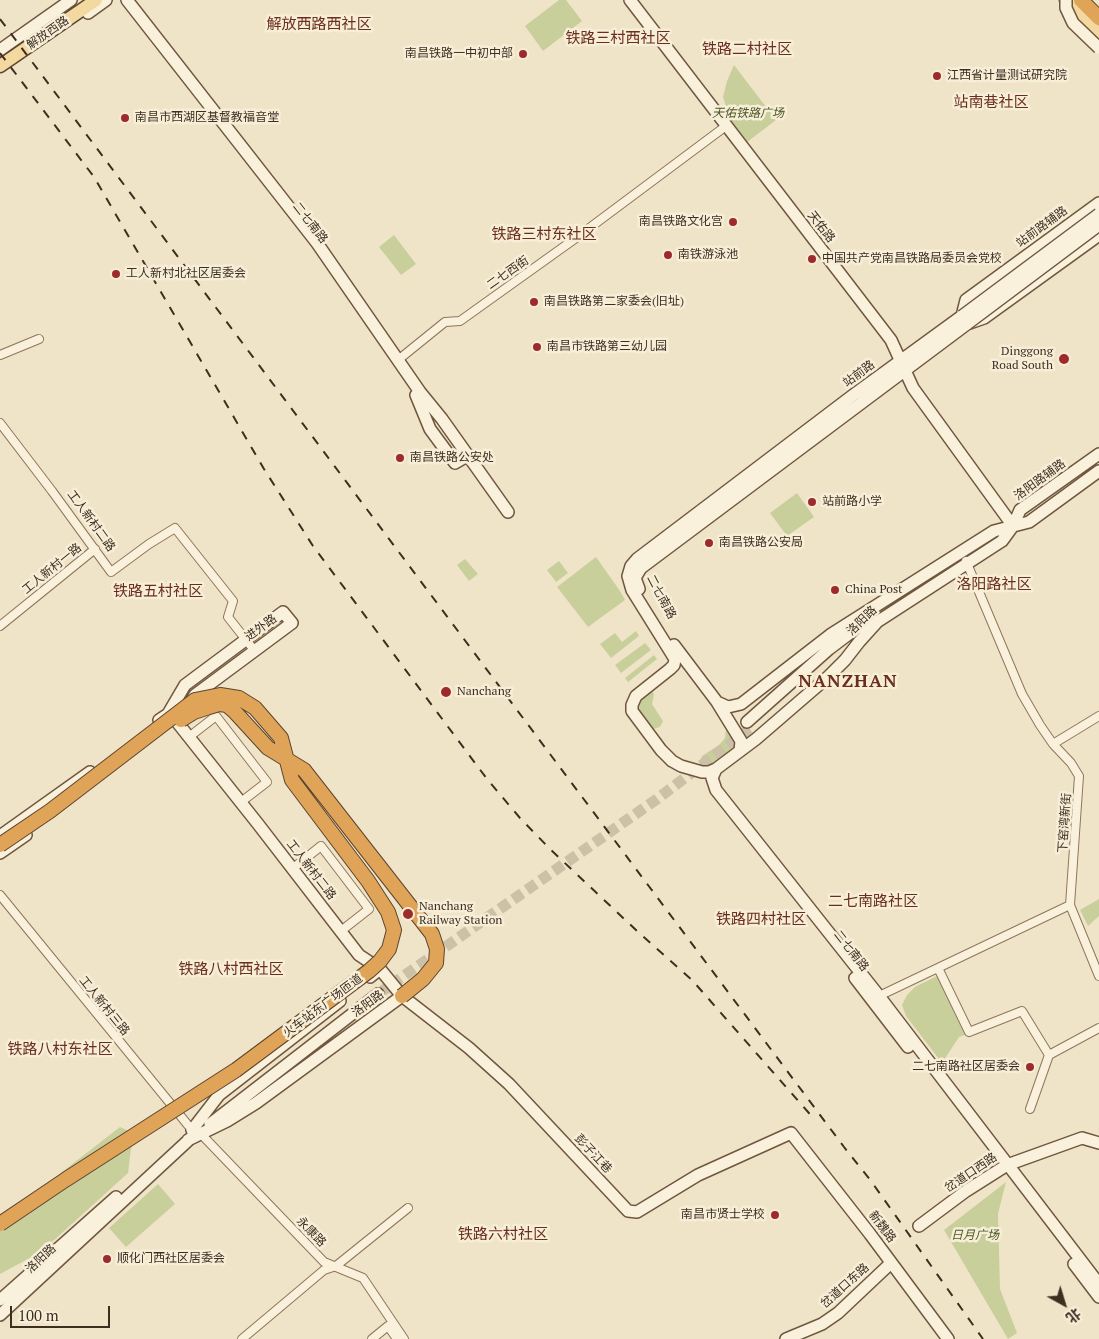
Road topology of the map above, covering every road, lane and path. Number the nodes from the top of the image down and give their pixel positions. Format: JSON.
{"nodes":[{"id":1,"x":71,"y":0,"type":"edge"},
{"id":2,"x":81,"y":0,"type":"edge"},
{"id":3,"x":96,"y":0,"type":"edge"},
{"id":4,"x":106,"y":0,"type":"edge"},
{"id":5,"x":630,"y":0,"type":"edge"},
{"id":6,"x":1066,"y":0,"type":"edge"},
{"id":7,"x":1081,"y":0,"type":"edge"},
{"id":8,"x":1090,"y":0,"type":"edge"},
{"id":9,"x":123,"y":1,"type":"edge"},
{"id":10,"x":1099,"y":9,"type":"edge"},
{"id":11,"x":1097,"y":26,"type":"edge"},
{"id":12,"x":1099,"y":48,"type":"edge"},
{"id":13,"x":0,"y":50,"type":"edge"},
{"id":14,"x":0,"y":56,"type":"edge"},
{"id":15,"x":0,"y":66,"type":"edge"},
{"id":16,"x":0,"y":73,"type":"edge"},
{"id":17,"x":726,"y":126,"type":"junction"},
{"id":18,"x":1099,"y":203,"type":"edge"},
{"id":19,"x":1099,"y":214,"type":"edge"},
{"id":20,"x":1099,"y":225,"type":"edge"},
{"id":21,"x":1099,"y":235,"type":"edge"},
{"id":22,"x":964,"y":320,"type":"junction"},
{"id":23,"x":39,"y":339,"type":"dead end"},
{"id":24,"x":0,"y":355,"type":"edge"},
{"id":25,"x":398,"y":360,"type":"junction"},
{"id":26,"x":902,"y":366,"type":"junction"},
{"id":27,"x":0,"y":423,"type":"edge"},
{"id":28,"x":1099,"y":454,"type":"edge"},
{"id":29,"x":467,"y":456,"type":"junction"},
{"id":30,"x":1099,"y":463,"type":"edge"},
{"id":31,"x":1099,"y":472,"type":"edge"},
{"id":32,"x":508,"y":512,"type":"dead end"},
{"id":33,"x":1013,"y":526,"type":"junction"},
{"id":34,"x":95,"y":549,"type":"junction"},
{"id":35,"x":640,"y":562,"type":"junction"},
{"id":36,"x":967,"y":562,"type":"junction"},
{"id":37,"x":0,"y":626,"type":"edge"},
{"id":38,"x":246,"y":640,"type":"junction"},
{"id":39,"x":254,"y":650,"type":"junction"},
{"id":40,"x":717,"y":702,"type":"junction"},
{"id":41,"x":741,"y":704,"type":"junction"},
{"id":42,"x":1099,"y":716,"type":"edge"},
{"id":43,"x":173,"y":718,"type":"junction"},
{"id":44,"x":189,"y":737,"type":"junction"},
{"id":45,"x":756,"y":739,"type":"junction"},
{"id":46,"x":1053,"y":744,"type":"junction"},
{"id":47,"x":740,"y":751,"type":"junction"},
{"id":48,"x":286,"y":759,"type":"junction"},
{"id":49,"x":716,"y":770,"type":"junction"},
{"id":50,"x":696,"y":771,"type":"junction"},
{"id":51,"x":241,"y":802,"type":"junction"},
{"id":52,"x":0,"y":836,"type":"edge"},
{"id":53,"x":0,"y":846,"type":"edge"},
{"id":54,"x":0,"y":853,"type":"edge"},
{"id":55,"x":292,"y":868,"type":"junction"},
{"id":56,"x":0,"y":895,"type":"edge"},
{"id":57,"x":1070,"y":905,"type":"junction"},
{"id":58,"x":340,"y":931,"type":"junction"},
{"id":59,"x":938,"y":968,"type":"junction"},
{"id":60,"x":380,"y":969,"type":"junction"},
{"id":61,"x":1099,"y":976,"type":"edge"},
{"id":62,"x":376,"y":991,"type":"tunnel mouth"},
{"id":63,"x":402,"y":996,"type":"junction"},
{"id":64,"x":879,"y":996,"type":"junction"},
{"id":65,"x":1099,"y":1028,"type":"edge"},
{"id":66,"x":1049,"y":1056,"type":"junction"},
{"id":67,"x":1030,"y":1109,"type":"dead end"},
{"id":68,"x":791,"y":1133,"type":"joint"},
{"id":69,"x":193,"y":1135,"type":"junction"},
{"id":70,"x":1099,"y":1143,"type":"edge"},
{"id":71,"x":1005,"y":1167,"type":"junction"},
{"id":72,"x":65,"y":1180,"type":"junction"},
{"id":73,"x":408,"y":1208,"type":"dead end"},
{"id":74,"x":0,"y":1224,"type":"edge"},
{"id":75,"x":919,"y":1226,"type":"dead end"},
{"id":76,"x":0,"y":1232,"type":"edge"},
{"id":77,"x":892,"y":1262,"type":"junction"},
{"id":78,"x":336,"y":1266,"type":"junction"},
{"id":79,"x":1099,"y":1284,"type":"edge"},
{"id":80,"x":1099,"y":1297,"type":"edge"},
{"id":81,"x":0,"y":1300,"type":"edge"},
{"id":82,"x":0,"y":1315,"type":"edge"},
{"id":83,"x":242,"y":1339,"type":"edge"},
{"id":84,"x":372,"y":1339,"type":"edge"},
{"id":85,"x":397,"y":1339,"type":"edge"},
{"id":86,"x":404,"y":1339,"type":"edge"},
{"id":87,"x":786,"y":1339,"type":"edge"},
{"id":88,"x":948,"y":1339,"type":"edge"}],
"edges":[{"from":1,"to":13,"type":"main road"},
{"from":2,"to":14,"type":"main road","name":"解放西路"},
{"from":3,"to":15,"type":"main road","name":"解放西路"},
{"from":4,"to":16,"type":"main road"},
{"from":5,"to":17,"type":"main road","name":"天佑路"},
{"from":6,"to":11,"type":"main road"},
{"from":6,"to":12,"type":"main road","bridge":true},
{"from":7,"to":11,"type":"highway"},
{"from":8,"to":10,"type":"highway"},
{"from":9,"to":25,"type":"main road","name":"二七南路"},
{"from":9,"to":29,"type":"main road","name":"二七南路"},
{"from":17,"to":25,"type":"street","name":"二七西街"},
{"from":17,"to":26,"type":"main road","name":"天佑路"},
{"from":18,"to":22,"type":"main road","name":"站前路辅路"},
{"from":19,"to":22,"type":"main road","name":"站前路","bridge":true},
{"from":20,"to":22,"type":"main road","name":"站前路","bridge":true},
{"from":21,"to":22,"type":"main road"},
{"from":22,"to":26,"type":"main road","name":"站前路"},
{"from":23,"to":24,"type":"street"},
{"from":25,"to":29,"type":"main road","name":"二七南路"},
{"from":26,"to":33,"type":"main road","name":"天佑路"},
{"from":26,"to":35,"type":"main road","name":"站前路"},
{"from":27,"to":34,"type":"street","name":"工人新村二路"},
{"from":28,"to":33,"type":"main road","name":"洛阳路辅路"},
{"from":29,"to":32,"type":"main road","name":"二七南路"},
{"from":30,"to":33,"type":"main road","name":"洛阳路"},
{"from":31,"to":33,"type":"main road"},
{"from":33,"to":36,"type":"main road","name":"洛阳路"},
{"from":33,"to":36,"type":"main road","name":"洛阳路"},
{"from":33,"to":41,"type":"main road","name":"洛阳路"},
{"from":34,"to":37,"type":"street","name":"工人新村一路"},
{"from":34,"to":38,"type":"street","name":"工人新村二路"},
{"from":35,"to":40,"type":"main road","name":"二七南路"},
{"from":35,"to":50,"type":"main road","name":"二七南路"},
{"from":36,"to":45,"type":"main road","name":"洛阳路"},
{"from":36,"to":46,"type":"street","name":"下窑湾新街"},
{"from":38,"to":39,"type":"street","name":"工人新村二路"},
{"from":38,"to":39,"type":"main road","name":"进外路"},
{"from":38,"to":43,"type":"main road","name":"进外路"},
{"from":39,"to":43,"type":"main road","name":"进外路"},
{"from":40,"to":41,"type":"main road"},
{"from":40,"to":47,"type":"main road","name":"二七南路"},
{"from":41,"to":45,"type":"main road"},
{"from":42,"to":46,"type":"street"},
{"from":43,"to":44,"type":"main road","name":"工人新村二路"},
{"from":43,"to":48,"type":"highway","bridge":true},
{"from":43,"to":52,"type":"main road","name":"进外路"},
{"from":43,"to":54,"type":"main road","name":"进外路"},
{"from":44,"to":51,"type":"main road","name":"工人新村二路"},
{"from":44,"to":51,"type":"street"},
{"from":45,"to":47,"type":"main road","name":"洛阳路"},
{"from":46,"to":57,"type":"street","name":"下窑湾新街"},
{"from":47,"to":49,"type":"main road"},
{"from":48,"to":53,"type":"highway","name":"火车站东广场匝道","bridge":true},
{"from":48,"to":63,"type":"highway","bridge":true},
{"from":48,"to":72,"type":"highway","name":"火车站东广场匝道","bridge":true},
{"from":49,"to":50,"type":"main road"},
{"from":49,"to":64,"type":"main road","name":"二七南路"},
{"from":50,"to":71,"type":"main road","name":"二七南路"},
{"from":51,"to":55,"type":"main road","name":"工人新村二路"},
{"from":55,"to":58,"type":"main road","name":"工人新村二路"},
{"from":55,"to":58,"type":"street"},
{"from":56,"to":69,"type":"street","name":"工人新村三路"},
{"from":57,"to":59,"type":"street"},
{"from":57,"to":61,"type":"street"},
{"from":58,"to":60,"type":"main road","name":"工人新村二路"},
{"from":59,"to":64,"type":"street"},
{"from":59,"to":66,"type":"street"},
{"from":60,"to":63,"type":"main road","name":"洛阳路"},
{"from":60,"to":69,"type":"main road","name":"洛阳路"},
{"from":62,"to":69,"type":"main road","name":"洛阳路"},
{"from":63,"to":68,"type":"main road","name":"彭子江巷"},
{"from":63,"to":69,"type":"main road","name":"洛阳路"},
{"from":64,"to":71,"type":"main road","name":"二七南路"},
{"from":65,"to":66,"type":"street"},
{"from":66,"to":67,"type":"street"},
{"from":68,"to":77,"type":"main road","name":"新魏路"},
{"from":69,"to":78,"type":"street","name":"永康路"},
{"from":69,"to":81,"type":"main road","name":"洛阳路"},
{"from":69,"to":82,"type":"main road","name":"洛阳路"},
{"from":70,"to":71,"type":"main road","name":"岔道口西路"},
{"from":71,"to":75,"type":"main road","name":"岔道口西路"},
{"from":71,"to":79,"type":"main road","name":"二七南路"},
{"from":71,"to":80,"type":"main road","name":"二七南路"},
{"from":72,"to":74,"type":"highway","name":"火车站东广场匝道","bridge":true},
{"from":72,"to":76,"type":"highway","name":"火车站东广场匝道","bridge":true},
{"from":73,"to":78,"type":"street"},
{"from":77,"to":87,"type":"main road","name":"岔道口东路"},
{"from":77,"to":88,"type":"main road","name":"新魏路"},
{"from":78,"to":83,"type":"street"},
{"from":78,"to":86,"type":"street","name":"永康路"},
{"from":84,"to":85,"type":"street"}]}
